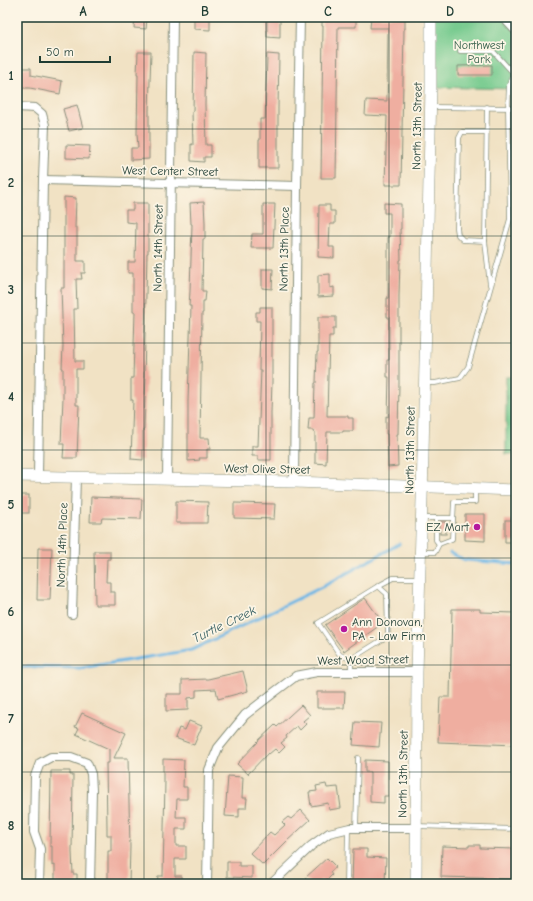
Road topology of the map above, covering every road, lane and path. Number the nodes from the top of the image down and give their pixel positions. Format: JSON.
{"nodes":[{"id":1,"x":173,"y":17,"type":"edge"},
{"id":2,"x":300,"y":17,"type":"edge"},
{"id":3,"x":431,"y":17,"type":"edge"},
{"id":4,"x":503,"y":17,"type":"edge"},
{"id":5,"x":516,"y":30,"type":"edge"},
{"id":6,"x":460,"y":51,"type":"dead end"},
{"id":7,"x":514,"y":71,"type":"edge"},
{"id":8,"x":17,"y":107,"type":"edge"},
{"id":9,"x":430,"y":107,"type":"junction"},
{"id":10,"x":487,"y":107,"type":"junction"},
{"id":11,"x":508,"y":108,"type":"junction"},
{"id":12,"x":516,"y":108,"type":"edge"},
{"id":13,"x":486,"y":132,"type":"junction"},
{"id":14,"x":43,"y":180,"type":"junction"},
{"id":15,"x":170,"y":183,"type":"junction"},
{"id":16,"x":297,"y":186,"type":"junction"},
{"id":17,"x":485,"y":241,"type":"junction"},
{"id":18,"x":490,"y":288,"type":"junction"},
{"id":19,"x":425,"y":383,"type":"junction"},
{"id":20,"x":17,"y":476,"type":"edge"},
{"id":21,"x":38,"y":476,"type":"junction"},
{"id":22,"x":76,"y":477,"type":"junction"},
{"id":23,"x":167,"y":479,"type":"junction"},
{"id":24,"x":294,"y":482,"type":"junction"},
{"id":25,"x":423,"y":486,"type":"junction"},
{"id":26,"x":475,"y":488,"type":"junction"},
{"id":27,"x":516,"y":490,"type":"edge"},
{"id":28,"x":422,"y":518,"type":"junction"},
{"id":29,"x":436,"y":518,"type":"junction"},
{"id":30,"x":453,"y":518,"type":"junction"},
{"id":31,"x":439,"y":544,"type":"junction"},
{"id":32,"x":421,"y":552,"type":"junction"},
{"id":33,"x":420,"y":578,"type":"junction"},
{"id":34,"x":378,"y":586,"type":"junction"},
{"id":35,"x":72,"y":614,"type":"dead end"},
{"id":36,"x":351,"y":659,"type":"junction"},
{"id":37,"x":351,"y":671,"type":"junction"},
{"id":38,"x":417,"y":672,"type":"junction"},
{"id":39,"x":358,"y":758,"type":"dead end"},
{"id":40,"x":415,"y":827,"type":"junction"},
{"id":41,"x":352,"y":828,"type":"junction"},
{"id":42,"x":516,"y":829,"type":"edge"},
{"id":43,"x":39,"y":884,"type":"edge"},
{"id":44,"x":90,"y":884,"type":"edge"},
{"id":45,"x":207,"y":884,"type":"edge"},
{"id":46,"x":271,"y":884,"type":"edge"},
{"id":47,"x":347,"y":884,"type":"edge"},
{"id":48,"x":416,"y":884,"type":"edge"}],
"edges":[{"from":1,"to":15,"type":"street","name":"North 14th Street"},
{"from":2,"to":16,"type":"street","name":"North 13th Place"},
{"from":3,"to":9,"type":"main road","name":"North 13th Street"},
{"from":4,"to":5,"type":"street"},
{"from":6,"to":7,"type":"lane"},
{"from":7,"to":11,"type":"lane"},
{"from":8,"to":14,"type":"street"},
{"from":9,"to":10,"type":"lane"},
{"from":9,"to":19,"type":"main road","name":"North 13th Street"},
{"from":10,"to":11,"type":"lane"},
{"from":10,"to":13,"type":"lane"},
{"from":11,"to":12,"type":"lane"},
{"from":11,"to":18,"type":"lane"},
{"from":13,"to":17,"type":"lane"},
{"from":13,"to":17,"type":"lane"},
{"from":14,"to":15,"type":"street","name":"West Center Street"},
{"from":14,"to":21,"type":"street"},
{"from":15,"to":16,"type":"street","name":"West Center Street"},
{"from":15,"to":23,"type":"street","name":"North 14th Street"},
{"from":16,"to":24,"type":"street","name":"North 13th Place"},
{"from":17,"to":18,"type":"lane"},
{"from":18,"to":19,"type":"lane"},
{"from":19,"to":25,"type":"main road","name":"North 13th Street"},
{"from":20,"to":21,"type":"main road","name":"West Olive Street"},
{"from":21,"to":22,"type":"main road","name":"West Olive Street"},
{"from":22,"to":23,"type":"main road","name":"West Olive Street"},
{"from":22,"to":35,"type":"street","name":"North 14th Place"},
{"from":23,"to":24,"type":"main road","name":"West Olive Street"},
{"from":24,"to":25,"type":"main road","name":"West Olive Street"},
{"from":25,"to":26,"type":"main road","name":"West Olive Street"},
{"from":25,"to":28,"type":"main road","name":"North 13th Street"},
{"from":26,"to":27,"type":"main road","name":"West Olive Street"},
{"from":26,"to":30,"type":"lane"},
{"from":28,"to":29,"type":"lane"},
{"from":28,"to":32,"type":"main road","name":"North 13th Street"},
{"from":29,"to":30,"type":"lane"},
{"from":29,"to":31,"type":"lane"},
{"from":30,"to":31,"type":"lane"},
{"from":31,"to":32,"type":"lane"},
{"from":32,"to":33,"type":"main road","name":"North 13th Street"},
{"from":33,"to":34,"type":"lane"},
{"from":33,"to":38,"type":"main road","name":"North 13th Street"},
{"from":34,"to":36,"type":"lane"},
{"from":34,"to":36,"type":"lane"},
{"from":36,"to":37,"type":"lane"},
{"from":37,"to":38,"type":"street","name":"West Wood Street"},
{"from":37,"to":45,"type":"street","name":"West Wood Street"},
{"from":38,"to":40,"type":"main road","name":"North 13th Street"},
{"from":39,"to":41,"type":"lane"},
{"from":40,"to":41,"type":"street"},
{"from":40,"to":42,"type":"lane"},
{"from":40,"to":48,"type":"main road","name":"North 13th Street"},
{"from":41,"to":46,"type":"street"},
{"from":41,"to":47,"type":"lane"},
{"from":43,"to":44,"type":"street"}]}
